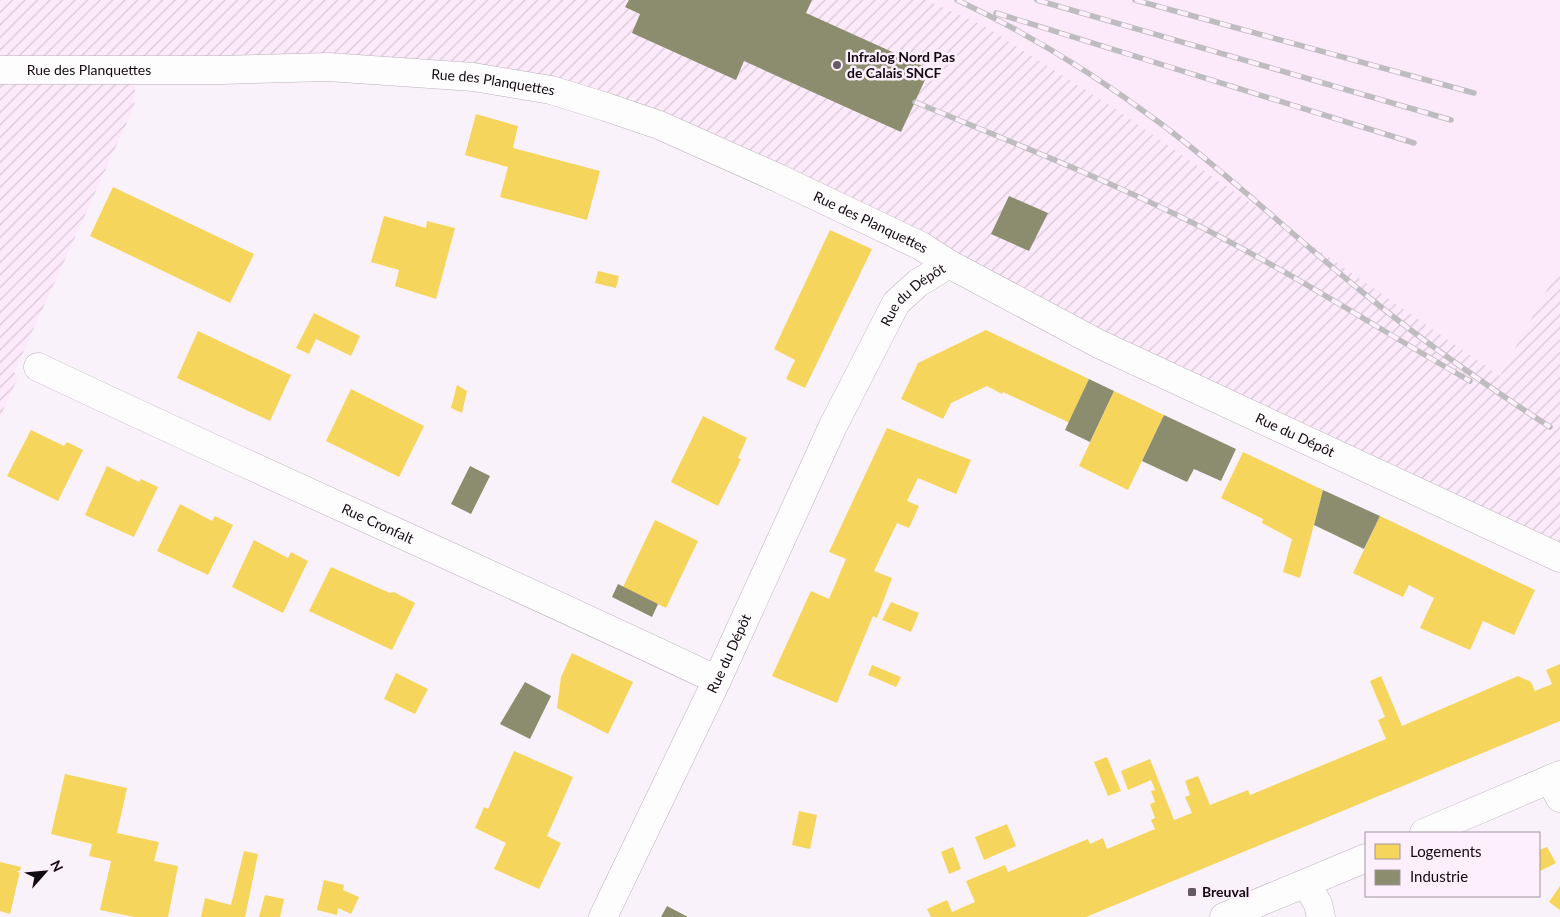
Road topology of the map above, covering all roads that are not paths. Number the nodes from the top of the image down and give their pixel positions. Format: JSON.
{"nodes":[{"id":1,"x":0,"y":70,"type":"edge"},
{"id":2,"x":949,"y":264,"type":"junction"},
{"id":3,"x":38,"y":367,"type":"dead end"},
{"id":4,"x":1560,"y":558,"type":"edge"},
{"id":5,"x":718,"y":680,"type":"junction"},
{"id":6,"x":1557,"y":784,"type":"edge"},
{"id":7,"x":1427,"y":832,"type":"edge"},
{"id":8,"x":1365,"y":858,"type":"edge"},
{"id":9,"x":1306,"y":883,"type":"junction"},
{"id":10,"x":603,"y":917,"type":"edge"},
{"id":11,"x":1224,"y":917,"type":"edge"},
{"id":12,"x":1321,"y":917,"type":"edge"}],
"edges":[{"from":1,"to":2,"type":"street","name":"Rue des Planquettes"},
{"from":2,"to":4,"type":"street","name":"Rue du Dépôt"},
{"from":2,"to":5,"type":"street","name":"Rue du Dépôt"},
{"from":3,"to":5,"type":"street","name":"Rue Cronfalt"},
{"from":5,"to":10,"type":"street","name":"Rue du Dépôt"},
{"from":6,"to":7,"type":"street"},
{"from":8,"to":9,"type":"street"},
{"from":9,"to":11,"type":"street"},
{"from":9,"to":12,"type":"street"}]}
